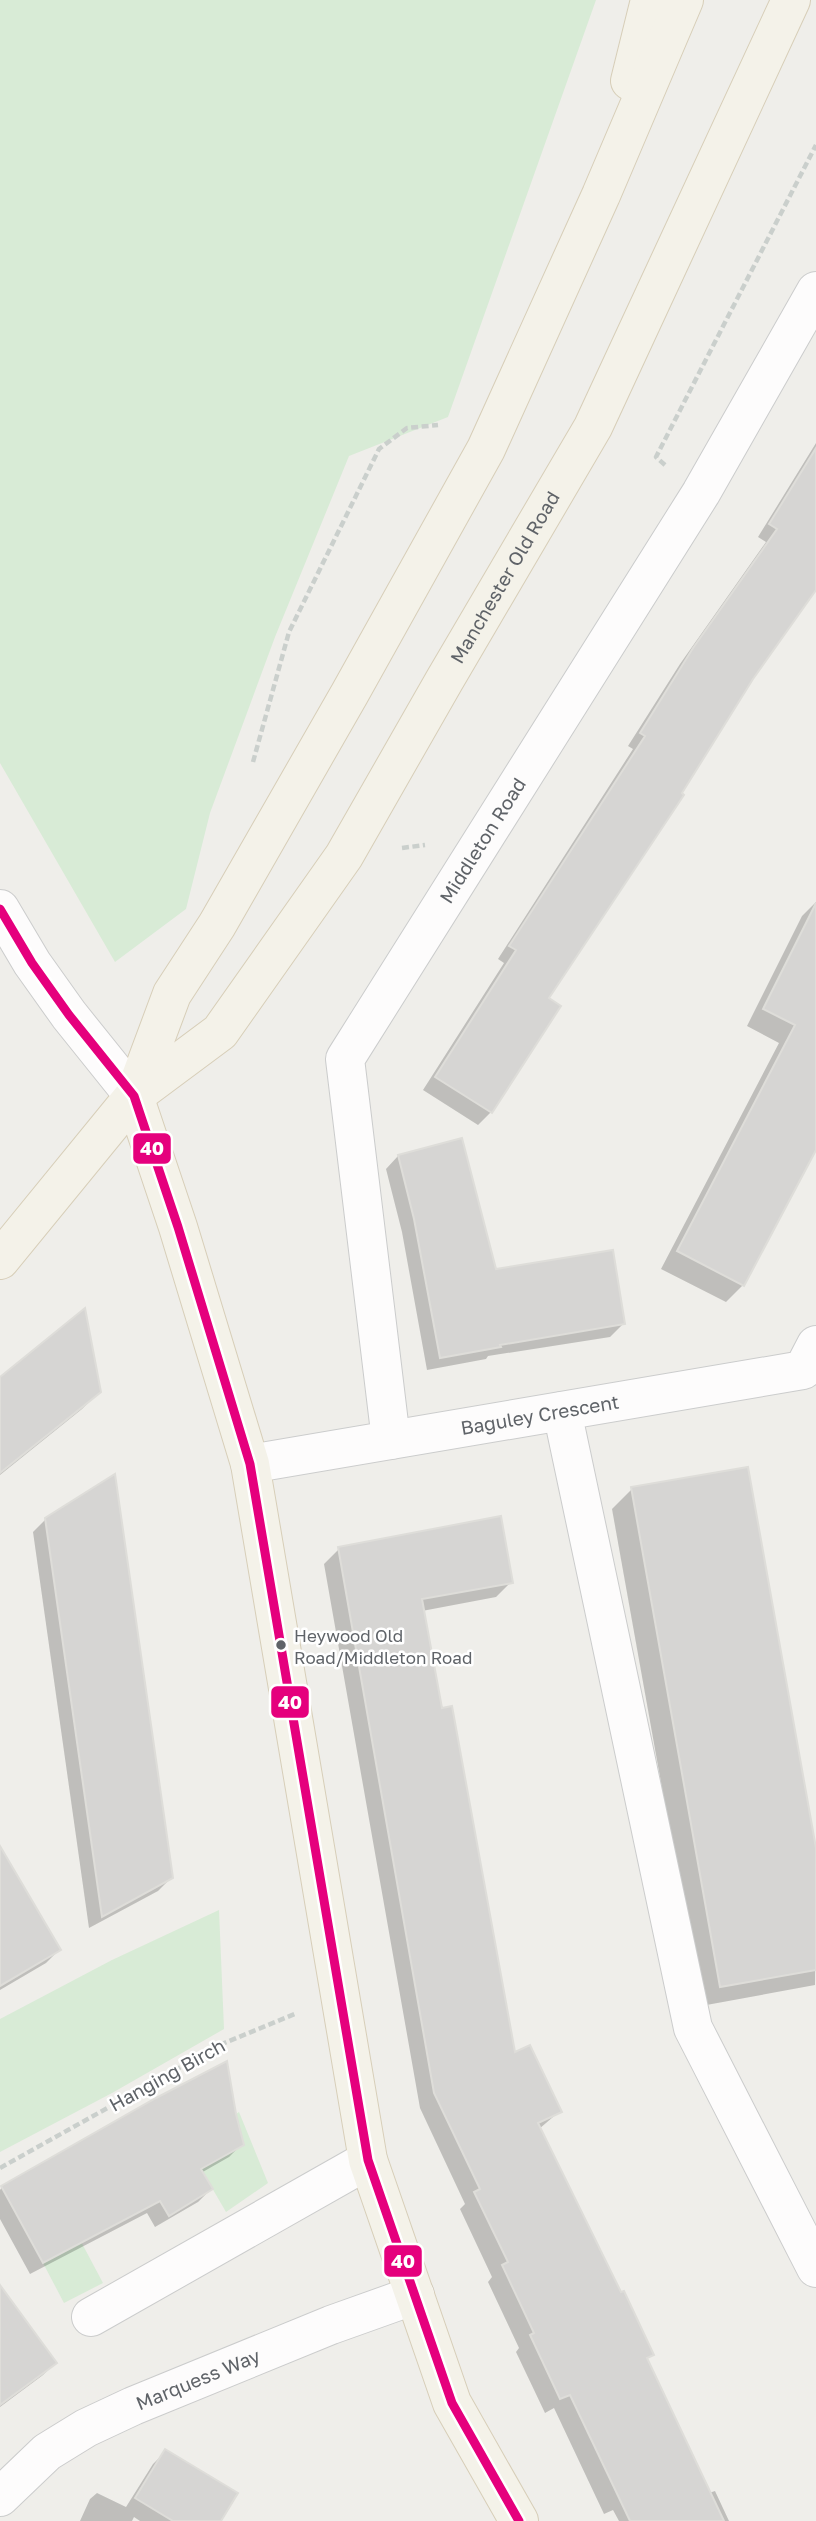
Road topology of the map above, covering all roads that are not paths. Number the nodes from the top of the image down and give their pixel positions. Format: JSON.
{"nodes":[{"id":1,"x":650,"y":0,"type":"edge"},
{"id":2,"x":684,"y":0,"type":"edge"},
{"id":3,"x":792,"y":0,"type":"edge"},
{"id":4,"x":601,"y":195,"type":"junction"},
{"id":5,"x":816,"y":291,"type":"edge"},
{"id":6,"x":0,"y":909,"type":"edge"},
{"id":7,"x":134,"y":1096,"type":"junction"},
{"id":8,"x":0,"y":1261,"type":"edge"},
{"id":9,"x":812,"y":1366,"type":"edge"},
{"id":10,"x":562,"y":1411,"type":"junction"},
{"id":11,"x":391,"y":1440,"type":"junction"},
{"id":12,"x":250,"y":1464,"type":"junction"},
{"id":13,"x":368,"y":2160,"type":"junction"},
{"id":14,"x":816,"y":2268,"type":"edge"},
{"id":15,"x":415,"y":2295,"type":"junction"},
{"id":16,"x":91,"y":2317,"type":"dead end"},
{"id":17,"x":0,"y":2497,"type":"edge"},
{"id":18,"x":519,"y":2521,"type":"edge"}],
"edges":[{"from":1,"to":4,"type":"main road"},
{"from":2,"to":4,"type":"main road","name":"Manchester Old Road"},
{"from":3,"to":7,"type":"main road","name":"Manchester Old Road"},
{"from":4,"to":7,"type":"main road","name":"Manchester Old Road"},
{"from":5,"to":11,"type":"street","name":"Middleton Road"},
{"from":6,"to":7,"type":"street"},
{"from":7,"to":8,"type":"main road","name":"Manchester Old Road"},
{"from":7,"to":12,"type":"main road"},
{"from":9,"to":10,"type":"street","name":"Baguley Crescent"},
{"from":10,"to":11,"type":"street","name":"Baguley Crescent"},
{"from":10,"to":14,"type":"street"},
{"from":11,"to":12,"type":"street","name":"Baguley Crescent"},
{"from":12,"to":13,"type":"main road"},
{"from":13,"to":15,"type":"main road"},
{"from":13,"to":16,"type":"street"},
{"from":15,"to":17,"type":"street","name":"Marquess Way"},
{"from":15,"to":18,"type":"main road"}]}
